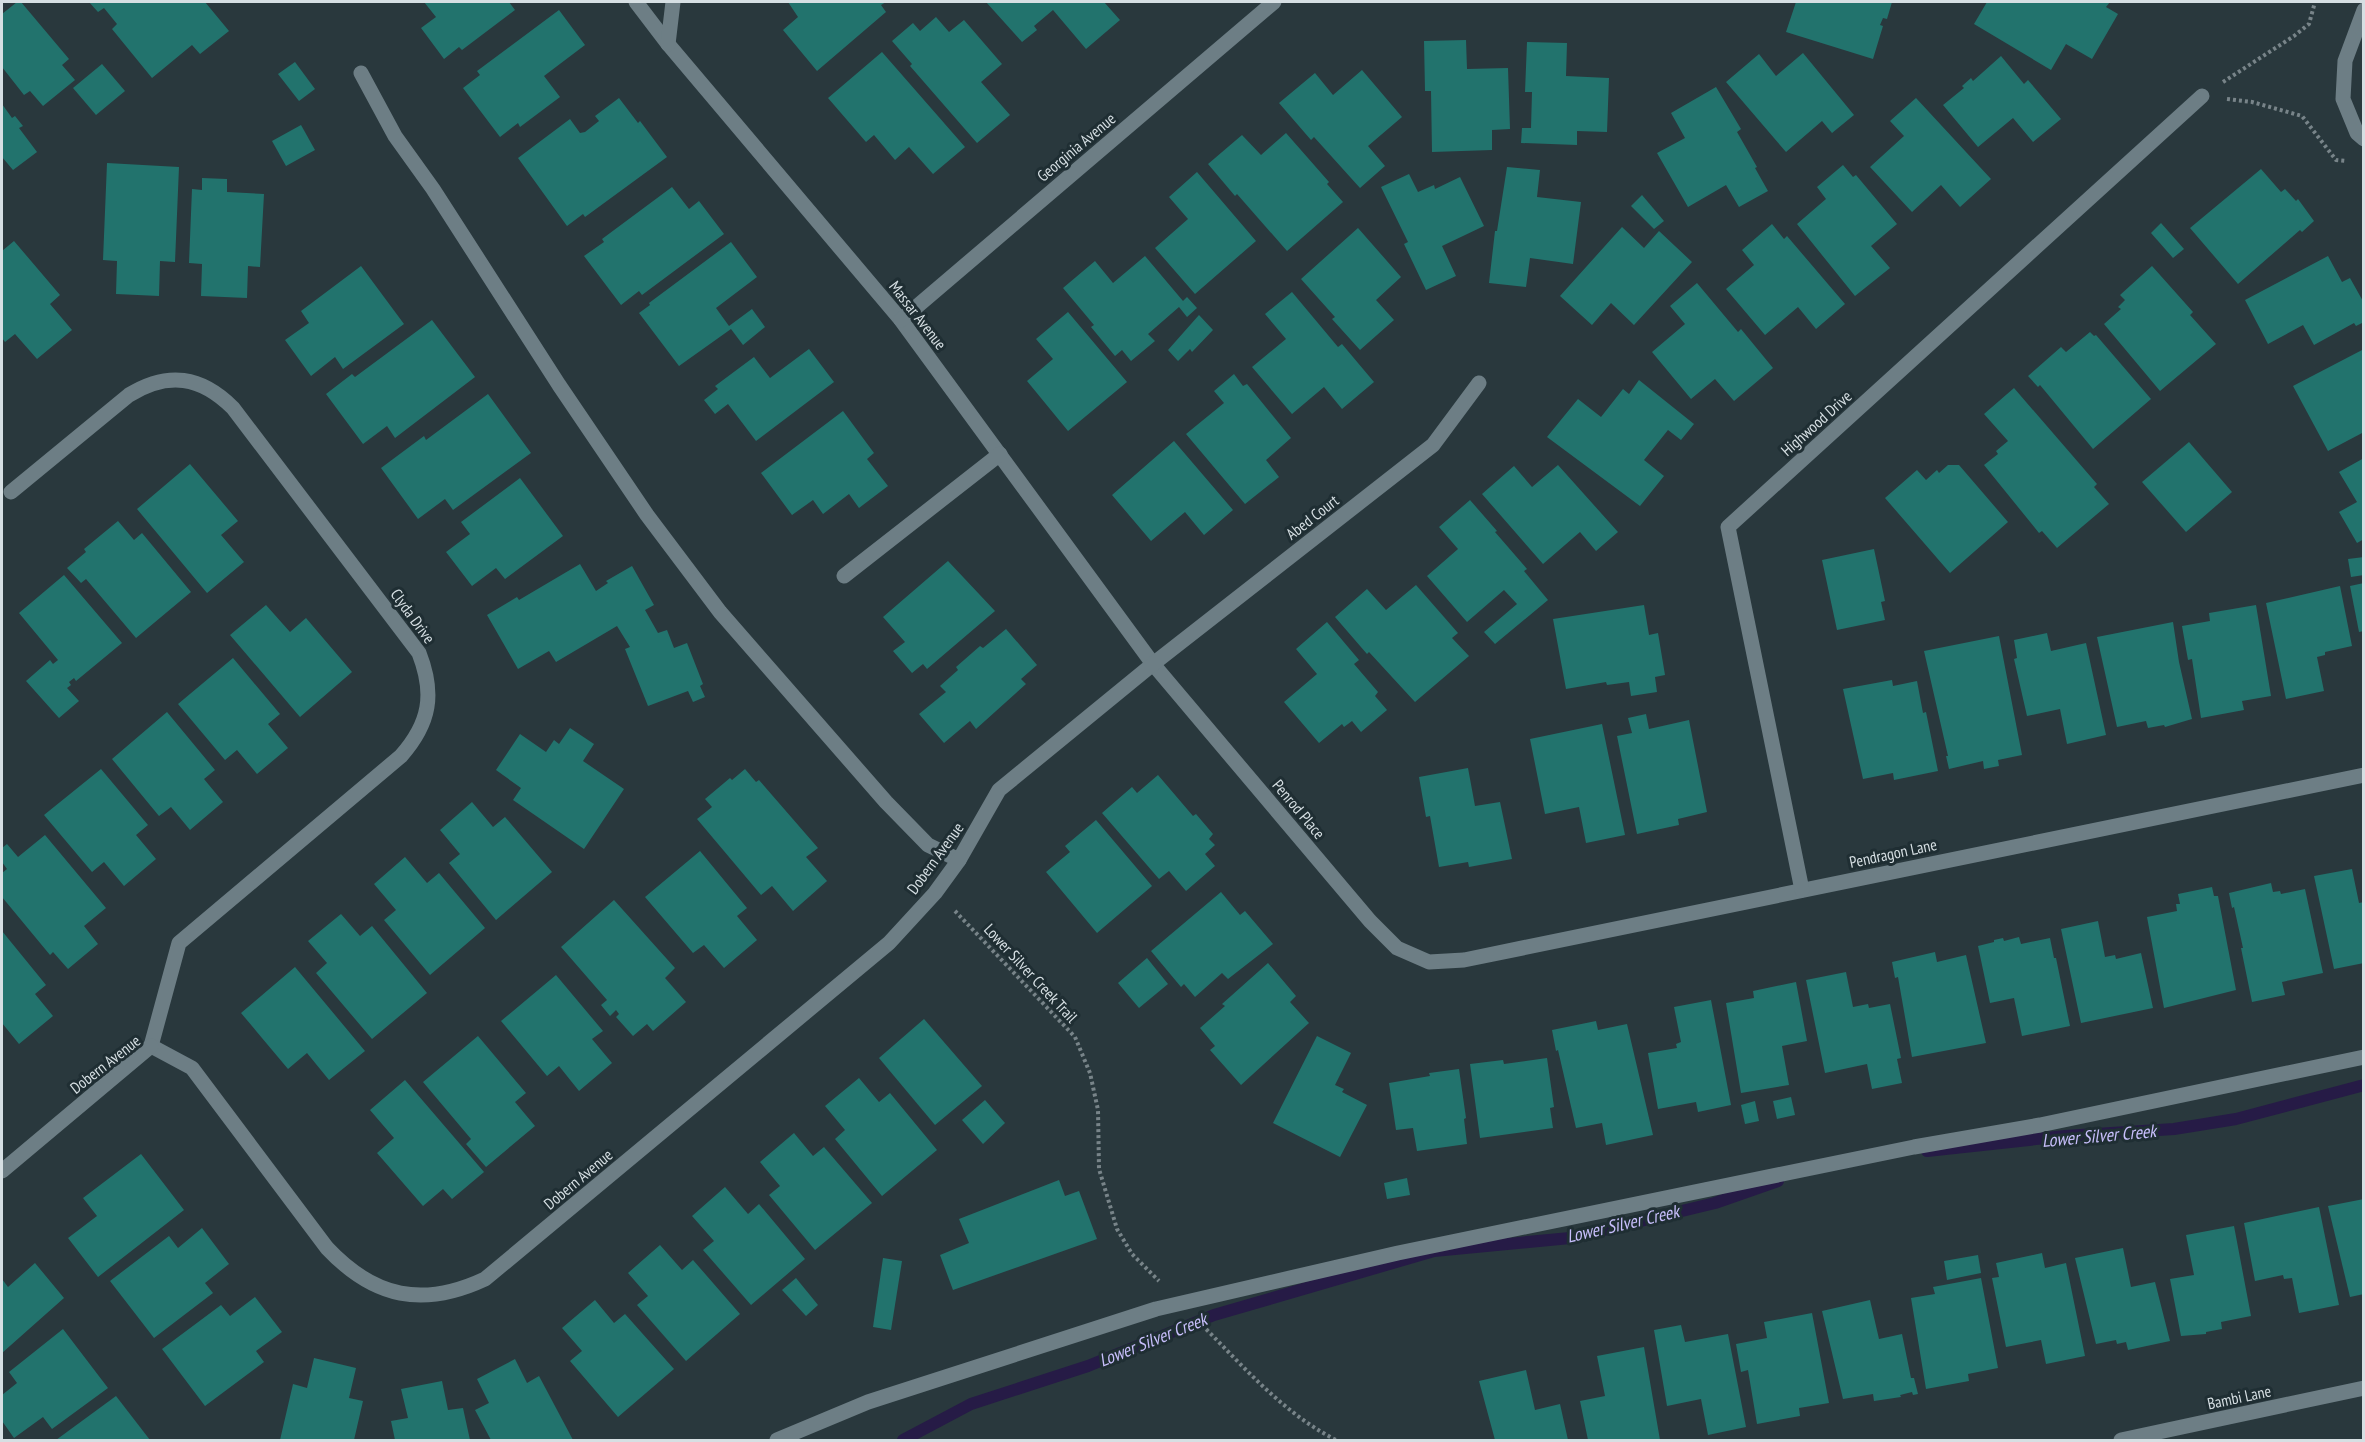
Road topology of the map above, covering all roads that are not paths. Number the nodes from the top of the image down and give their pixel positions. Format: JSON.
{"nodes":[{"id":1,"x":636,"y":2,"type":"edge"},
{"id":2,"x":674,"y":2,"type":"edge"},
{"id":3,"x":1274,"y":2,"type":"edge"},
{"id":4,"x":2364,"y":9,"type":"edge"},
{"id":5,"x":668,"y":44,"type":"junction"},
{"id":6,"x":362,"y":73,"type":"dead end"},
{"id":7,"x":2202,"y":96,"type":"road end"},
{"id":8,"x":2364,"y":139,"type":"edge"},
{"id":9,"x":901,"y":320,"type":"junction"},
{"id":10,"x":1479,"y":383,"type":"dead end"},
{"id":11,"x":1000,"y":454,"type":"junction"},
{"id":12,"x":11,"y":492,"type":"dead end"},
{"id":13,"x":844,"y":576,"type":"dead end"},
{"id":14,"x":1153,"y":664,"type":"junction"},
{"id":15,"x":2364,"y":775,"type":"edge"},
{"id":16,"x":959,"y":860,"type":"junction"},
{"id":17,"x":1802,"y":890,"type":"junction"},
{"id":18,"x":1429,"y":962,"type":"joint"},
{"id":19,"x":151,"y":1046,"type":"junction"},
{"id":20,"x":2364,"y":1058,"type":"edge"},
{"id":21,"x":2,"y":1171,"type":"edge"},
{"id":22,"x":2364,"y":1388,"type":"edge"},
{"id":23,"x":777,"y":1440,"type":"edge"},
{"id":24,"x":2121,"y":1440,"type":"edge"}],
"edges":[{"from":1,"to":5,"type":"street","name":"Massar Avenue"},
{"from":2,"to":5,"type":"street"},
{"from":3,"to":9,"type":"street","name":"Georginia Avenue"},
{"from":4,"to":8,"type":"street"},
{"from":5,"to":9,"type":"street","name":"Massar Avenue"},
{"from":6,"to":16,"type":"street"},
{"from":7,"to":17,"type":"street","name":"Highwood Drive"},
{"from":9,"to":11,"type":"street","name":"Massar Avenue"},
{"from":10,"to":14,"type":"street","name":"Abed Court"},
{"from":11,"to":13,"type":"street"},
{"from":11,"to":14,"type":"street","name":"Massar Avenue"},
{"from":12,"to":19,"type":"street","name":"Clyda Drive"},
{"from":14,"to":16,"type":"street","name":"Dobern Avenue"},
{"from":14,"to":18,"type":"street","name":"Penrod Place"},
{"from":15,"to":17,"type":"street","name":"Pendragon Lane"},
{"from":16,"to":19,"type":"street","name":"Dobern Avenue"},
{"from":17,"to":18,"type":"street","name":"Pendragon Lane"},
{"from":19,"to":21,"type":"street","name":"Dobern Avenue"},
{"from":20,"to":23,"type":"street"},
{"from":22,"to":24,"type":"street","name":"Bambi Lane"}]}
